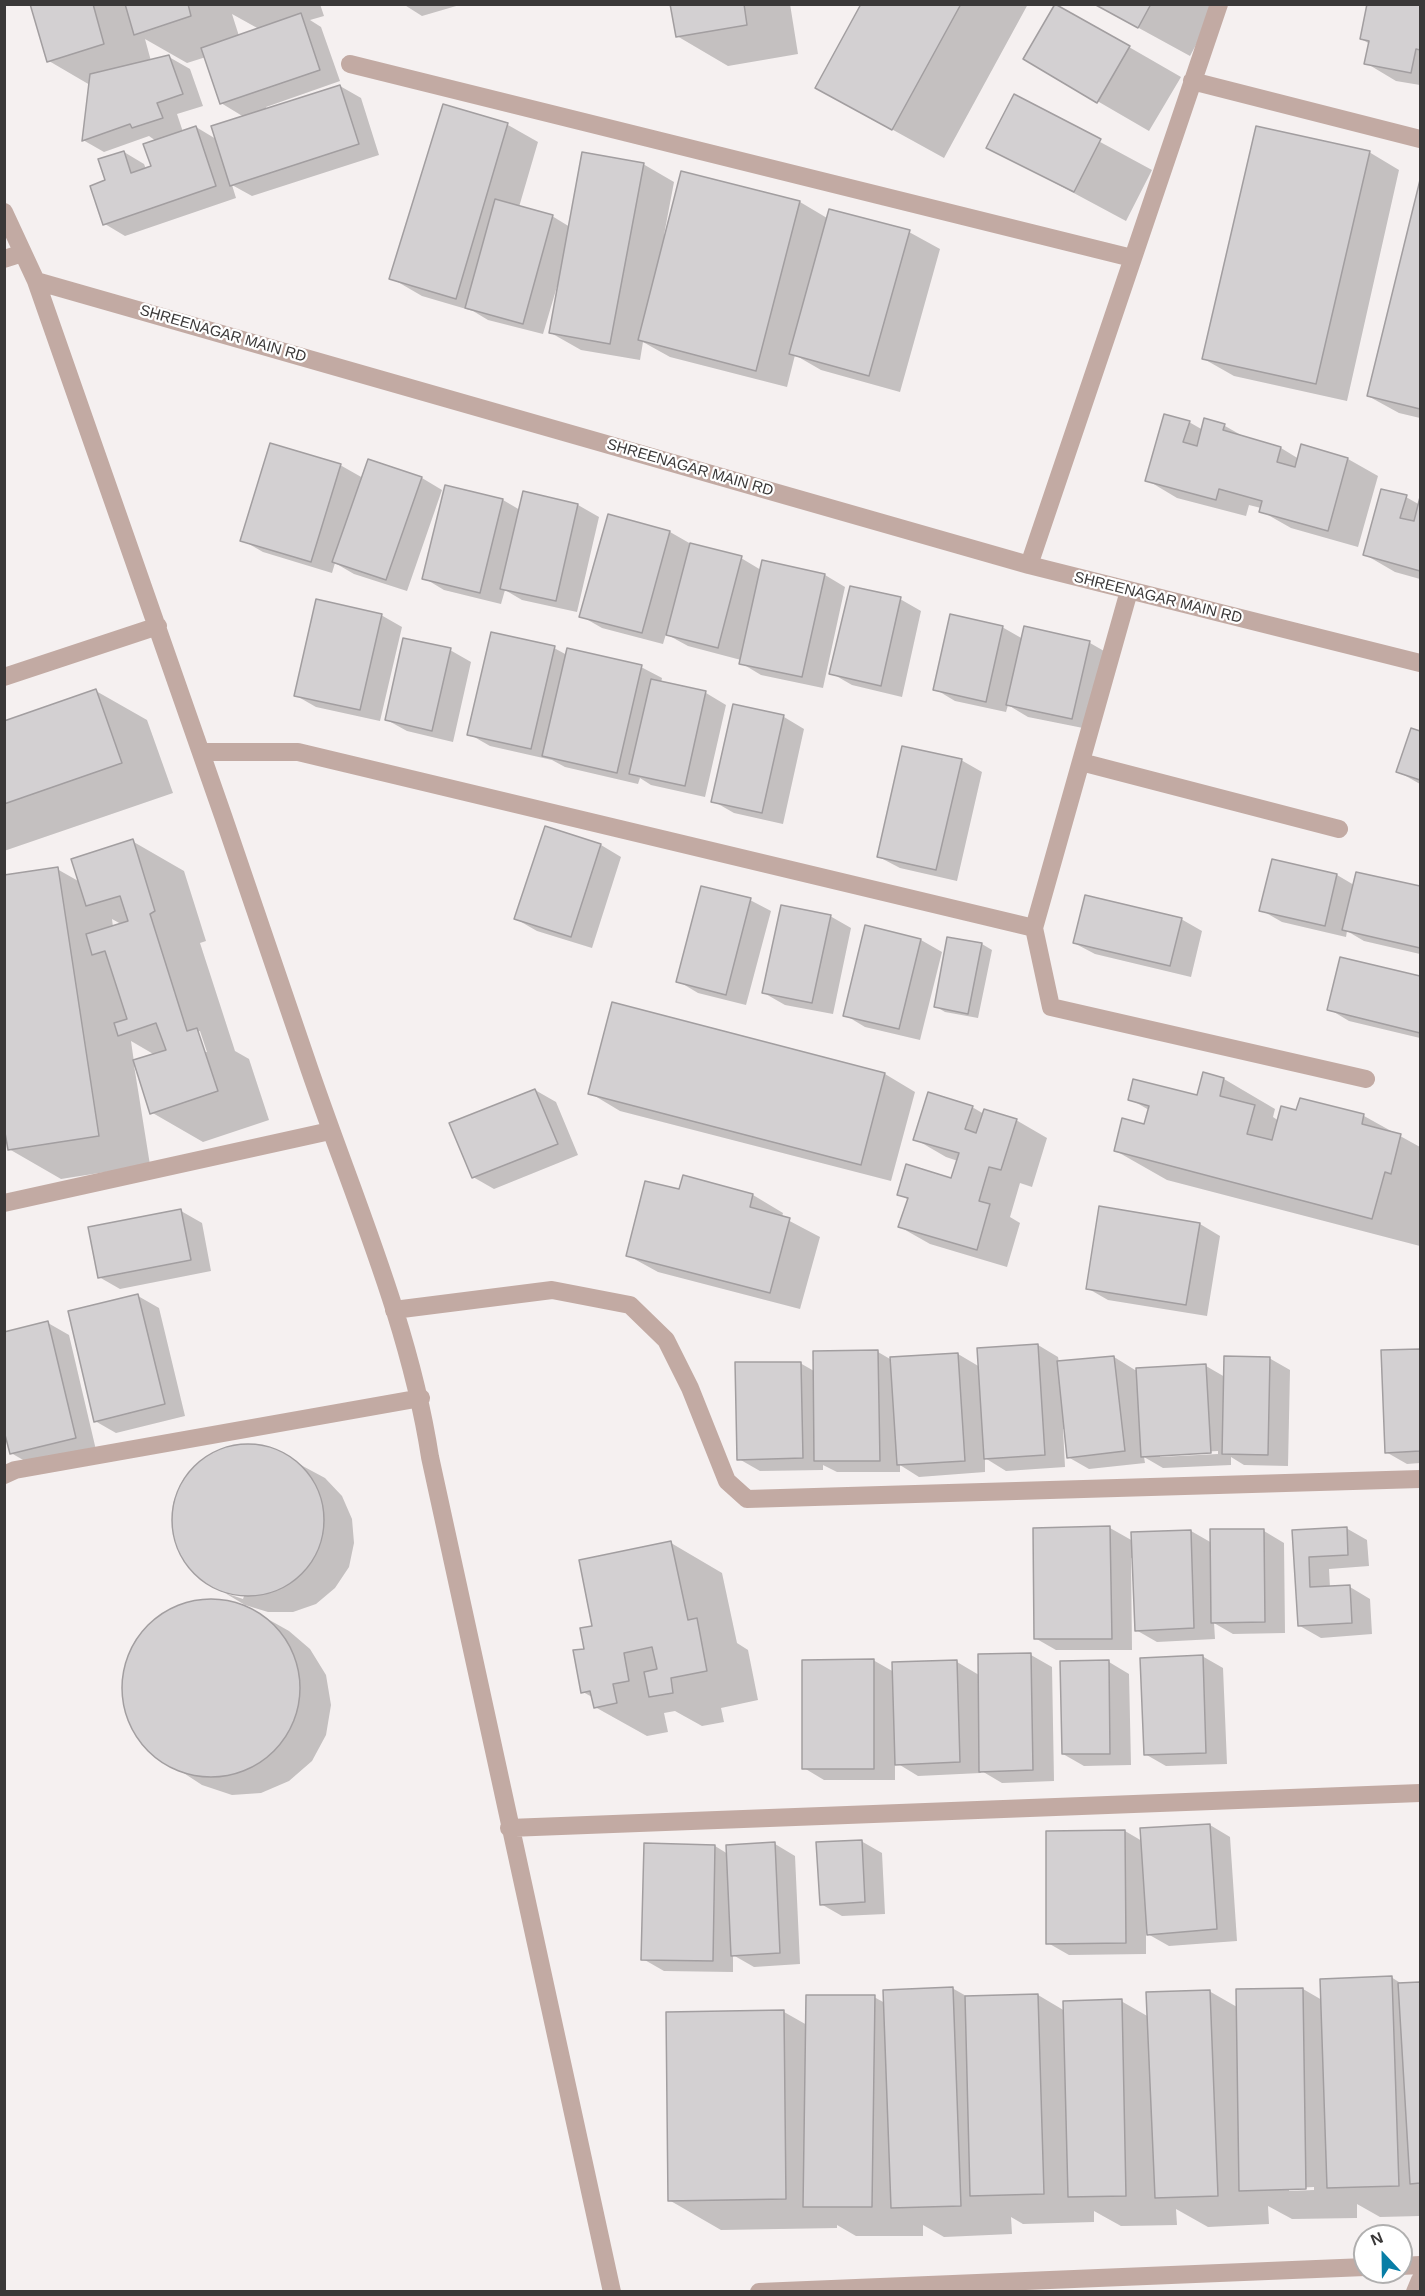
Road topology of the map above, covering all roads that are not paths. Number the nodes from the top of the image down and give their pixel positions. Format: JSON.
{"nodes":[{"id":1,"x":1219,"y":4,"type":"edge"},
{"id":2,"x":350,"y":64,"type":"dead end"},
{"id":3,"x":1192,"y":81,"type":"junction"},
{"id":4,"x":1420,"y":139,"type":"edge"},
{"id":5,"x":4,"y":212,"type":"edge"},
{"id":6,"x":23,"y":253,"type":"junction"},
{"id":7,"x":1132,"y":258,"type":"junction"},
{"id":8,"x":4,"y":259,"type":"edge"},
{"id":9,"x":36,"y":281,"type":"junction"},
{"id":10,"x":1029,"y":564,"type":"junction"},
{"id":11,"x":1130,"y":591,"type":"junction"},
{"id":12,"x":158,"y":626,"type":"junction"},
{"id":13,"x":1420,"y":663,"type":"edge"},
{"id":14,"x":4,"y":677,"type":"edge"},
{"id":15,"x":202,"y":752,"type":"junction"},
{"id":16,"x":1081,"y":762,"type":"junction"},
{"id":17,"x":1339,"y":829,"type":"dead end"},
{"id":18,"x":1034,"y":928,"type":"junction"},
{"id":19,"x":1366,"y":1079,"type":"dead end"},
{"id":20,"x":330,"y":1131,"type":"junction"},
{"id":21,"x":4,"y":1203,"type":"edge"},
{"id":22,"x":394,"y":1311,"type":"junction"},
{"id":23,"x":421,"y":1398,"type":"junction"},
{"id":24,"x":4,"y":1475,"type":"edge"},
{"id":25,"x":1420,"y":1479,"type":"edge"},
{"id":26,"x":1420,"y":1793,"type":"edge"},
{"id":27,"x":509,"y":1828,"type":"junction"},
{"id":28,"x":1353,"y":2268,"type":"edge"},
{"id":29,"x":1420,"y":2280,"type":"edge"},
{"id":30,"x":1029,"y":2286,"type":"edge"},
{"id":31,"x":612,"y":2292,"type":"edge"},
{"id":32,"x":759,"y":2292,"type":"edge"},
{"id":33,"x":1415,"y":2292,"type":"edge"}],
"edges":[{"from":1,"to":3,"type":"street"},
{"from":2,"to":7,"type":"street"},
{"from":3,"to":4,"type":"street"},
{"from":3,"to":7,"type":"street"},
{"from":5,"to":6,"type":"street"},
{"from":6,"to":8,"type":"street"},
{"from":6,"to":9,"type":"street"},
{"from":7,"to":10,"type":"street"},
{"from":9,"to":10,"type":"street","name":"SHREENAGAR MAIN RD"},
{"from":9,"to":12,"type":"street"},
{"from":10,"to":11,"type":"street","name":"SHREENAGAR MAIN RD"},
{"from":11,"to":13,"type":"street","name":"SHREENAGAR MAIN RD"},
{"from":11,"to":16,"type":"street"},
{"from":12,"to":14,"type":"street"},
{"from":12,"to":15,"type":"street"},
{"from":15,"to":18,"type":"street"},
{"from":15,"to":20,"type":"street"},
{"from":16,"to":17,"type":"street"},
{"from":16,"to":18,"type":"street"},
{"from":18,"to":19,"type":"street"},
{"from":20,"to":21,"type":"street"},
{"from":20,"to":22,"type":"street"},
{"from":22,"to":23,"type":"street"},
{"from":22,"to":25,"type":"street"},
{"from":23,"to":24,"type":"street"},
{"from":23,"to":27,"type":"street"},
{"from":26,"to":27,"type":"street"},
{"from":27,"to":31,"type":"street"},
{"from":28,"to":30,"type":"street"},
{"from":29,"to":33,"type":"street"},
{"from":30,"to":32,"type":"street"}]}
